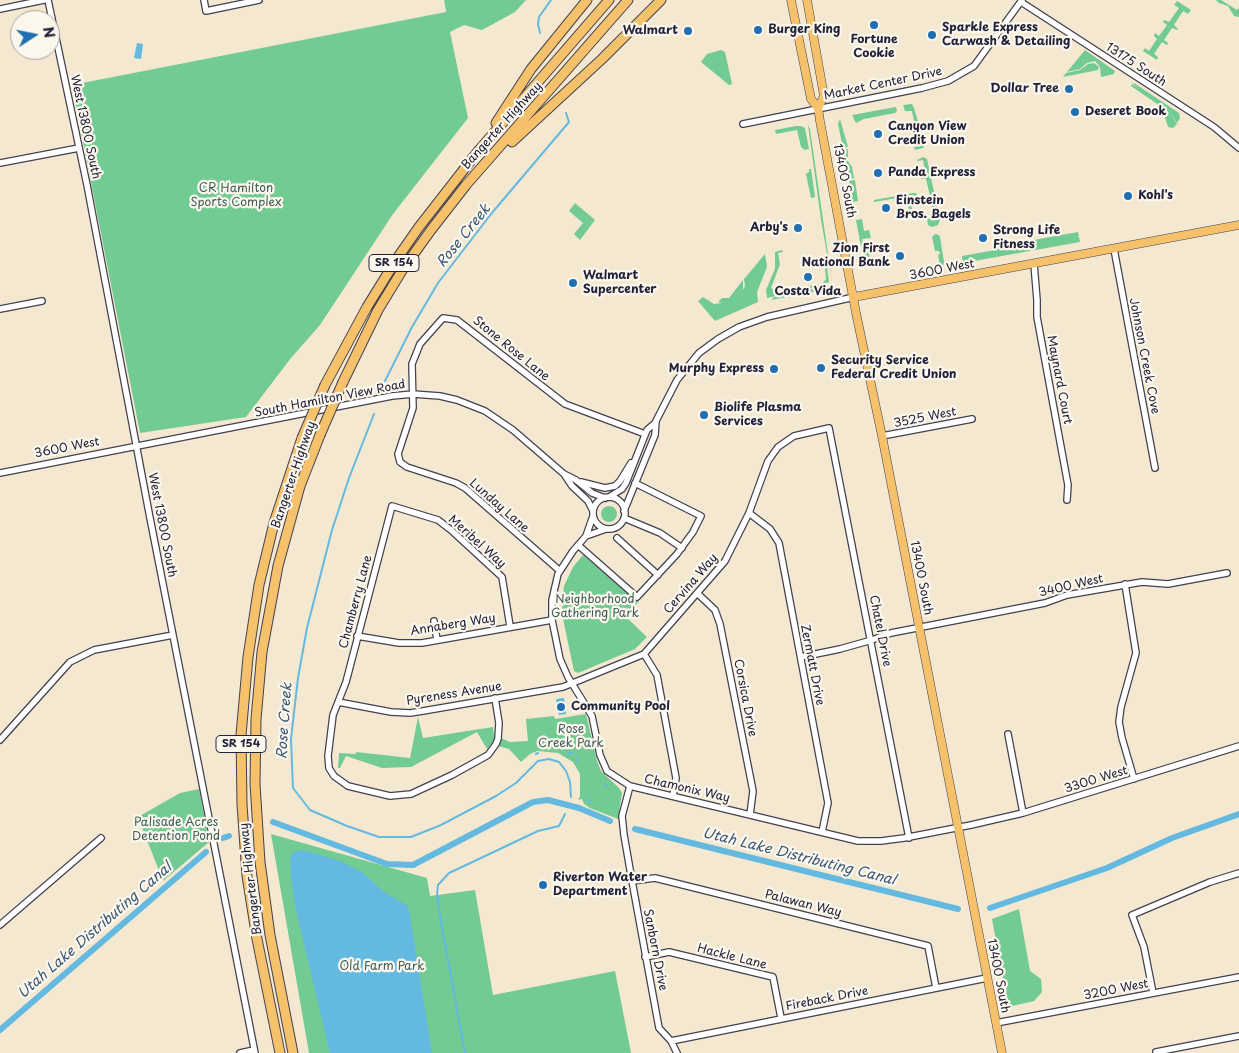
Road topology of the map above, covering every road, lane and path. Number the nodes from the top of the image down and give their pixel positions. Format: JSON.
{"nodes":[{"id":1,"x":44,"y":0,"type":"edge"},
{"id":2,"x":48,"y":0,"type":"edge"},
{"id":3,"x":204,"y":0,"type":"edge"},
{"id":4,"x":259,"y":0,"type":"edge"},
{"id":5,"x":587,"y":0,"type":"edge"},
{"id":6,"x":609,"y":0,"type":"edge"},
{"id":7,"x":628,"y":0,"type":"edge"},
{"id":8,"x":661,"y":0,"type":"edge"},
{"id":9,"x":792,"y":0,"type":"edge"},
{"id":10,"x":807,"y":0,"type":"edge"},
{"id":11,"x":1021,"y":1,"type":"edge"},
{"id":12,"x":0,"y":9,"type":"edge"},
{"id":13,"x":818,"y":108,"type":"junction"},
{"id":14,"x":743,"y":124,"type":"dead end"},
{"id":15,"x":79,"y":148,"type":"junction"},
{"id":16,"x":1239,"y":148,"type":"edge"},
{"id":17,"x":479,"y":150,"type":"junction"},
{"id":18,"x":0,"y":163,"type":"edge"},
{"id":19,"x":466,"y":185,"type":"junction"},
{"id":20,"x":1239,"y":225,"type":"edge"},
{"id":21,"x":1114,"y":249,"type":"junction"},
{"id":22,"x":1034,"y":264,"type":"junction"},
{"id":23,"x":854,"y":298,"type":"junction"},
{"id":24,"x":42,"y":301,"type":"dead end"},
{"id":25,"x":0,"y":309,"type":"edge"},
{"id":26,"x":413,"y":394,"type":"junction"},
{"id":27,"x":972,"y":419,"type":"dead end"},
{"id":28,"x":655,"y":424,"type":"junction"},
{"id":29,"x":830,"y":428,"type":"joint"},
{"id":30,"x":645,"y":434,"type":"junction"},
{"id":31,"x":882,"y":436,"type":"junction"},
{"id":32,"x":137,"y":446,"type":"junction"},
{"id":33,"x":638,"y":450,"type":"junction"},
{"id":34,"x":1155,"y":468,"type":"dead end"},
{"id":35,"x":0,"y":473,"type":"edge"},
{"id":36,"x":564,"y":474,"type":"junction"},
{"id":37,"x":579,"y":482,"type":"junction"},
{"id":38,"x":635,"y":483,"type":"junction"},
{"id":39,"x":606,"y":498,"type":"junction"},
{"id":40,"x":1067,"y":500,"type":"dead end"},
{"id":41,"x":392,"y":506,"type":"joint"},
{"id":42,"x":624,"y":511,"type":"junction"},
{"id":43,"x":593,"y":513,"type":"junction"},
{"id":44,"x":749,"y":513,"type":"junction"},
{"id":45,"x":624,"y":518,"type":"junction"},
{"id":46,"x":606,"y":529,"type":"junction"},
{"id":47,"x":586,"y":536,"type":"junction"},
{"id":48,"x":617,"y":538,"type":"dead end"},
{"id":49,"x":578,"y":545,"type":"junction"},
{"id":50,"x":682,"y":548,"type":"junction"},
{"id":51,"x":560,"y":571,"type":"junction"},
{"id":52,"x":1227,"y":573,"type":"dead end"},
{"id":53,"x":658,"y":575,"type":"junction"},
{"id":54,"x":1125,"y":584,"type":"junction"},
{"id":55,"x":697,"y":593,"type":"junction"},
{"id":56,"x":552,"y":620,"type":"junction"},
{"id":57,"x":434,"y":621,"type":"dead end"},
{"id":58,"x":510,"y":626,"type":"junction"},
{"id":59,"x":919,"y":626,"type":"junction"},
{"id":60,"x":173,"y":636,"type":"junction"},
{"id":61,"x":357,"y":636,"type":"junction"},
{"id":62,"x":438,"y":640,"type":"junction"},
{"id":63,"x":872,"y":640,"type":"junction"},
{"id":64,"x":644,"y":654,"type":"junction"},
{"id":65,"x":801,"y":657,"type":"junction"},
{"id":66,"x":572,"y":684,"type":"junction"},
{"id":67,"x":495,"y":698,"type":"junction"},
{"id":68,"x":338,"y":702,"type":"junction"},
{"id":69,"x":1008,"y":734,"type":"dead end"},
{"id":70,"x":0,"y":740,"type":"edge"},
{"id":71,"x":1239,"y":746,"type":"edge"},
{"id":72,"x":1134,"y":779,"type":"junction"},
{"id":73,"x":630,"y":786,"type":"junction"},
{"id":74,"x":673,"y":796,"type":"junction"},
{"id":75,"x":1024,"y":813,"type":"junction"},
{"id":76,"x":750,"y":815,"type":"junction"},
{"id":77,"x":958,"y":827,"type":"junction"},
{"id":78,"x":822,"y":832,"type":"junction"},
{"id":79,"x":101,"y":838,"type":"dead end"},
{"id":80,"x":909,"y":838,"type":"junction"},
{"id":81,"x":1239,"y":873,"type":"edge"},
{"id":82,"x":632,"y":881,"type":"junction"},
{"id":83,"x":0,"y":925,"type":"edge"},
{"id":84,"x":645,"y":957,"type":"junction"},
{"id":85,"x":1239,"y":977,"type":"edge"},
{"id":86,"x":987,"y":978,"type":"junction"},
{"id":87,"x":936,"y":988,"type":"junction"},
{"id":88,"x":1153,"y":994,"type":"junction"},
{"id":89,"x":781,"y":1018,"type":"junction"},
{"id":90,"x":996,"y":1023,"type":"junction"},
{"id":91,"x":1239,"y":1036,"type":"edge"},
{"id":92,"x":671,"y":1041,"type":"junction"},
{"id":93,"x":254,"y":1052,"type":"edge"},
{"id":94,"x":1156,"y":1052,"type":"dead end"},
{"id":95,"x":240,"y":1053,"type":"edge"},
{"id":96,"x":280,"y":1053,"type":"edge"},
{"id":97,"x":293,"y":1053,"type":"edge"},
{"id":98,"x":677,"y":1053,"type":"edge"},
{"id":99,"x":1002,"y":1053,"type":"edge"}],
"edges":[{"from":1,"to":12,"type":"street"},
{"from":2,"to":15,"type":"street","name":"West 13800 South"},
{"from":3,"to":4,"type":"street"},
{"from":5,"to":17,"type":"highway"},
{"from":6,"to":17,"type":"highway","name":"Bangerter Highway","number":"SR 154"},
{"from":7,"to":19,"type":"highway","name":"Bangerter Highway","number":"SR 154"},
{"from":8,"to":19,"type":"highway"},
{"from":9,"to":13,"type":"main road","name":"13400 South"},
{"from":10,"to":13,"type":"main road","name":"13400 South"},
{"from":11,"to":13,"type":"street","name":"Market Center Drive"},
{"from":11,"to":16,"type":"street","name":"13175 South"},
{"from":13,"to":14,"type":"street","name":"Market Center Drive"},
{"from":13,"to":23,"type":"main road","name":"13400 South"},
{"from":15,"to":18,"type":"street"},
{"from":15,"to":32,"type":"street","name":"West 13800 South"},
{"from":17,"to":96,"type":"highway","name":"Bangerter Highway","number":"SR 154","bridge":true},
{"from":19,"to":97,"type":"highway","name":"Bangerter Highway","number":"SR 154","bridge":true},
{"from":20,"to":21,"type":"main road","name":"3600 West"},
{"from":21,"to":22,"type":"main road","name":"3600 West"},
{"from":21,"to":34,"type":"street","name":"Johnson Creek Cove"},
{"from":22,"to":23,"type":"main road","name":"3600 West"},
{"from":22,"to":40,"type":"street","name":"Maynard Court"},
{"from":23,"to":28,"type":"street","name":"3600 West"},
{"from":23,"to":31,"type":"main road","name":"13400 South"},
{"from":24,"to":25,"type":"street"},
{"from":26,"to":30,"type":"street","name":"Stone Rose Lane"},
{"from":26,"to":32,"type":"street","name":"South Hamilton View Road"},
{"from":26,"to":36,"type":"street","name":"South Hamilton View Road"},
{"from":26,"to":51,"type":"street","name":"Lunday Lane"},
{"from":27,"to":31,"type":"street","name":"3525 West"},
{"from":28,"to":30,"type":"street"},
{"from":28,"to":38,"type":"street"},
{"from":29,"to":44,"type":"street","name":"Cervina Way"},
{"from":29,"to":63,"type":"street","name":"Chatel Drive"},
{"from":30,"to":33,"type":"street"},
{"from":31,"to":59,"type":"main road","name":"13400 South"},
{"from":32,"to":35,"type":"street","name":"3600 West"},
{"from":32,"to":60,"type":"street","name":"West 13800 South"},
{"from":33,"to":37,"type":"street"},
{"from":33,"to":39,"type":"street"},
{"from":36,"to":37,"type":"street","name":"South Hamilton View Road"},
{"from":36,"to":43,"type":"street","name":"South Hamilton View Road"},
{"from":37,"to":39,"type":"street","name":"South Hamilton View Road"},
{"from":38,"to":42,"type":"street"},
{"from":38,"to":50,"type":"street"},
{"from":39,"to":42,"type":"street"},
{"from":39,"to":43,"type":"street"},
{"from":41,"to":58,"type":"street","name":"Meribel Way"},
{"from":41,"to":61,"type":"street","name":"Chamberry Lane"},
{"from":42,"to":45,"type":"street"},
{"from":43,"to":46,"type":"street"},
{"from":43,"to":47,"type":"street","name":"Chamonix Way"},
{"from":44,"to":55,"type":"street","name":"Cervina Way"},
{"from":44,"to":65,"type":"street","name":"Zermatt Drive"},
{"from":45,"to":46,"type":"street"},
{"from":45,"to":50,"type":"street"},
{"from":46,"to":47,"type":"street","name":"Chamonix Way"},
{"from":47,"to":49,"type":"street","name":"Chamonix Way"},
{"from":48,"to":53,"type":"street"},
{"from":49,"to":51,"type":"street","name":"Chamonix Way"},
{"from":49,"to":53,"type":"street"},
{"from":50,"to":53,"type":"street"},
{"from":51,"to":56,"type":"street","name":"Chamonix Way"},
{"from":52,"to":54,"type":"street","name":"3400 West"},
{"from":54,"to":59,"type":"street","name":"3400 West"},
{"from":54,"to":72,"type":"street"},
{"from":55,"to":64,"type":"street","name":"Cervina Way"},
{"from":55,"to":76,"type":"street","name":"Corsica Drive"},
{"from":56,"to":58,"type":"street","name":"Annaberg Way"},
{"from":56,"to":66,"type":"street","name":"Chamonix Way"},
{"from":57,"to":62,"type":"street"},
{"from":58,"to":62,"type":"street","name":"Annaberg Way"},
{"from":59,"to":63,"type":"street","name":"3400 West"},
{"from":59,"to":77,"type":"main road","name":"13400 South"},
{"from":60,"to":70,"type":"street"},
{"from":60,"to":93,"type":"street","name":"West 13800 South"},
{"from":61,"to":62,"type":"street","name":"Annaberg Way"},
{"from":61,"to":68,"type":"street","name":"Chamberry Lane"},
{"from":63,"to":65,"type":"street","name":"3400 West"},
{"from":63,"to":80,"type":"street","name":"Chatel Drive"},
{"from":64,"to":66,"type":"street","name":"Cervina Way"},
{"from":64,"to":74,"type":"street"},
{"from":65,"to":78,"type":"street","name":"Zermatt Drive"},
{"from":66,"to":67,"type":"street","name":"Pyreness Avenue"},
{"from":66,"to":73,"type":"street","name":"Chamonix Way"},
{"from":67,"to":68,"type":"street","name":"Pyreness Avenue"},
{"from":67,"to":68,"type":"street","name":"Chamberry Lane"},
{"from":69,"to":75,"type":"street"},
{"from":71,"to":72,"type":"street","name":"3300 West"},
{"from":72,"to":75,"type":"street","name":"3300 West"},
{"from":73,"to":74,"type":"street","name":"Chamonix Way"},
{"from":73,"to":82,"type":"street","name":"Sanborn Drive"},
{"from":74,"to":76,"type":"street","name":"Chamonix Way"},
{"from":75,"to":77,"type":"street","name":"3300 West"},
{"from":76,"to":78,"type":"street","name":"Chamonix Way"},
{"from":77,"to":80,"type":"street","name":"Chamonix Way"},
{"from":77,"to":86,"type":"main road","name":"13400 South"},
{"from":78,"to":80,"type":"street","name":"Chamonix Way"},
{"from":79,"to":83,"type":"street"},
{"from":81,"to":88,"type":"street"},
{"from":82,"to":84,"type":"street","name":"Sanborn Drive"},
{"from":82,"to":87,"type":"street","name":"Palawan Way"},
{"from":84,"to":89,"type":"street","name":"Hackle Lane"},
{"from":84,"to":92,"type":"street","name":"Sanborn Drive"},
{"from":85,"to":88,"type":"street","name":"3200 West"},
{"from":86,"to":87,"type":"street","name":"Fireback Drive"},
{"from":86,"to":90,"type":"main road","name":"13400 South"},
{"from":87,"to":89,"type":"street","name":"Fireback Drive"},
{"from":88,"to":90,"type":"street","name":"3200 West"},
{"from":89,"to":92,"type":"street","name":"Fireback Drive"},
{"from":90,"to":99,"type":"main road","name":"13400 South"},
{"from":91,"to":94,"type":"street"},
{"from":92,"to":98,"type":"street","name":"Sanborn Drive"},
{"from":93,"to":95,"type":"street"}]}
